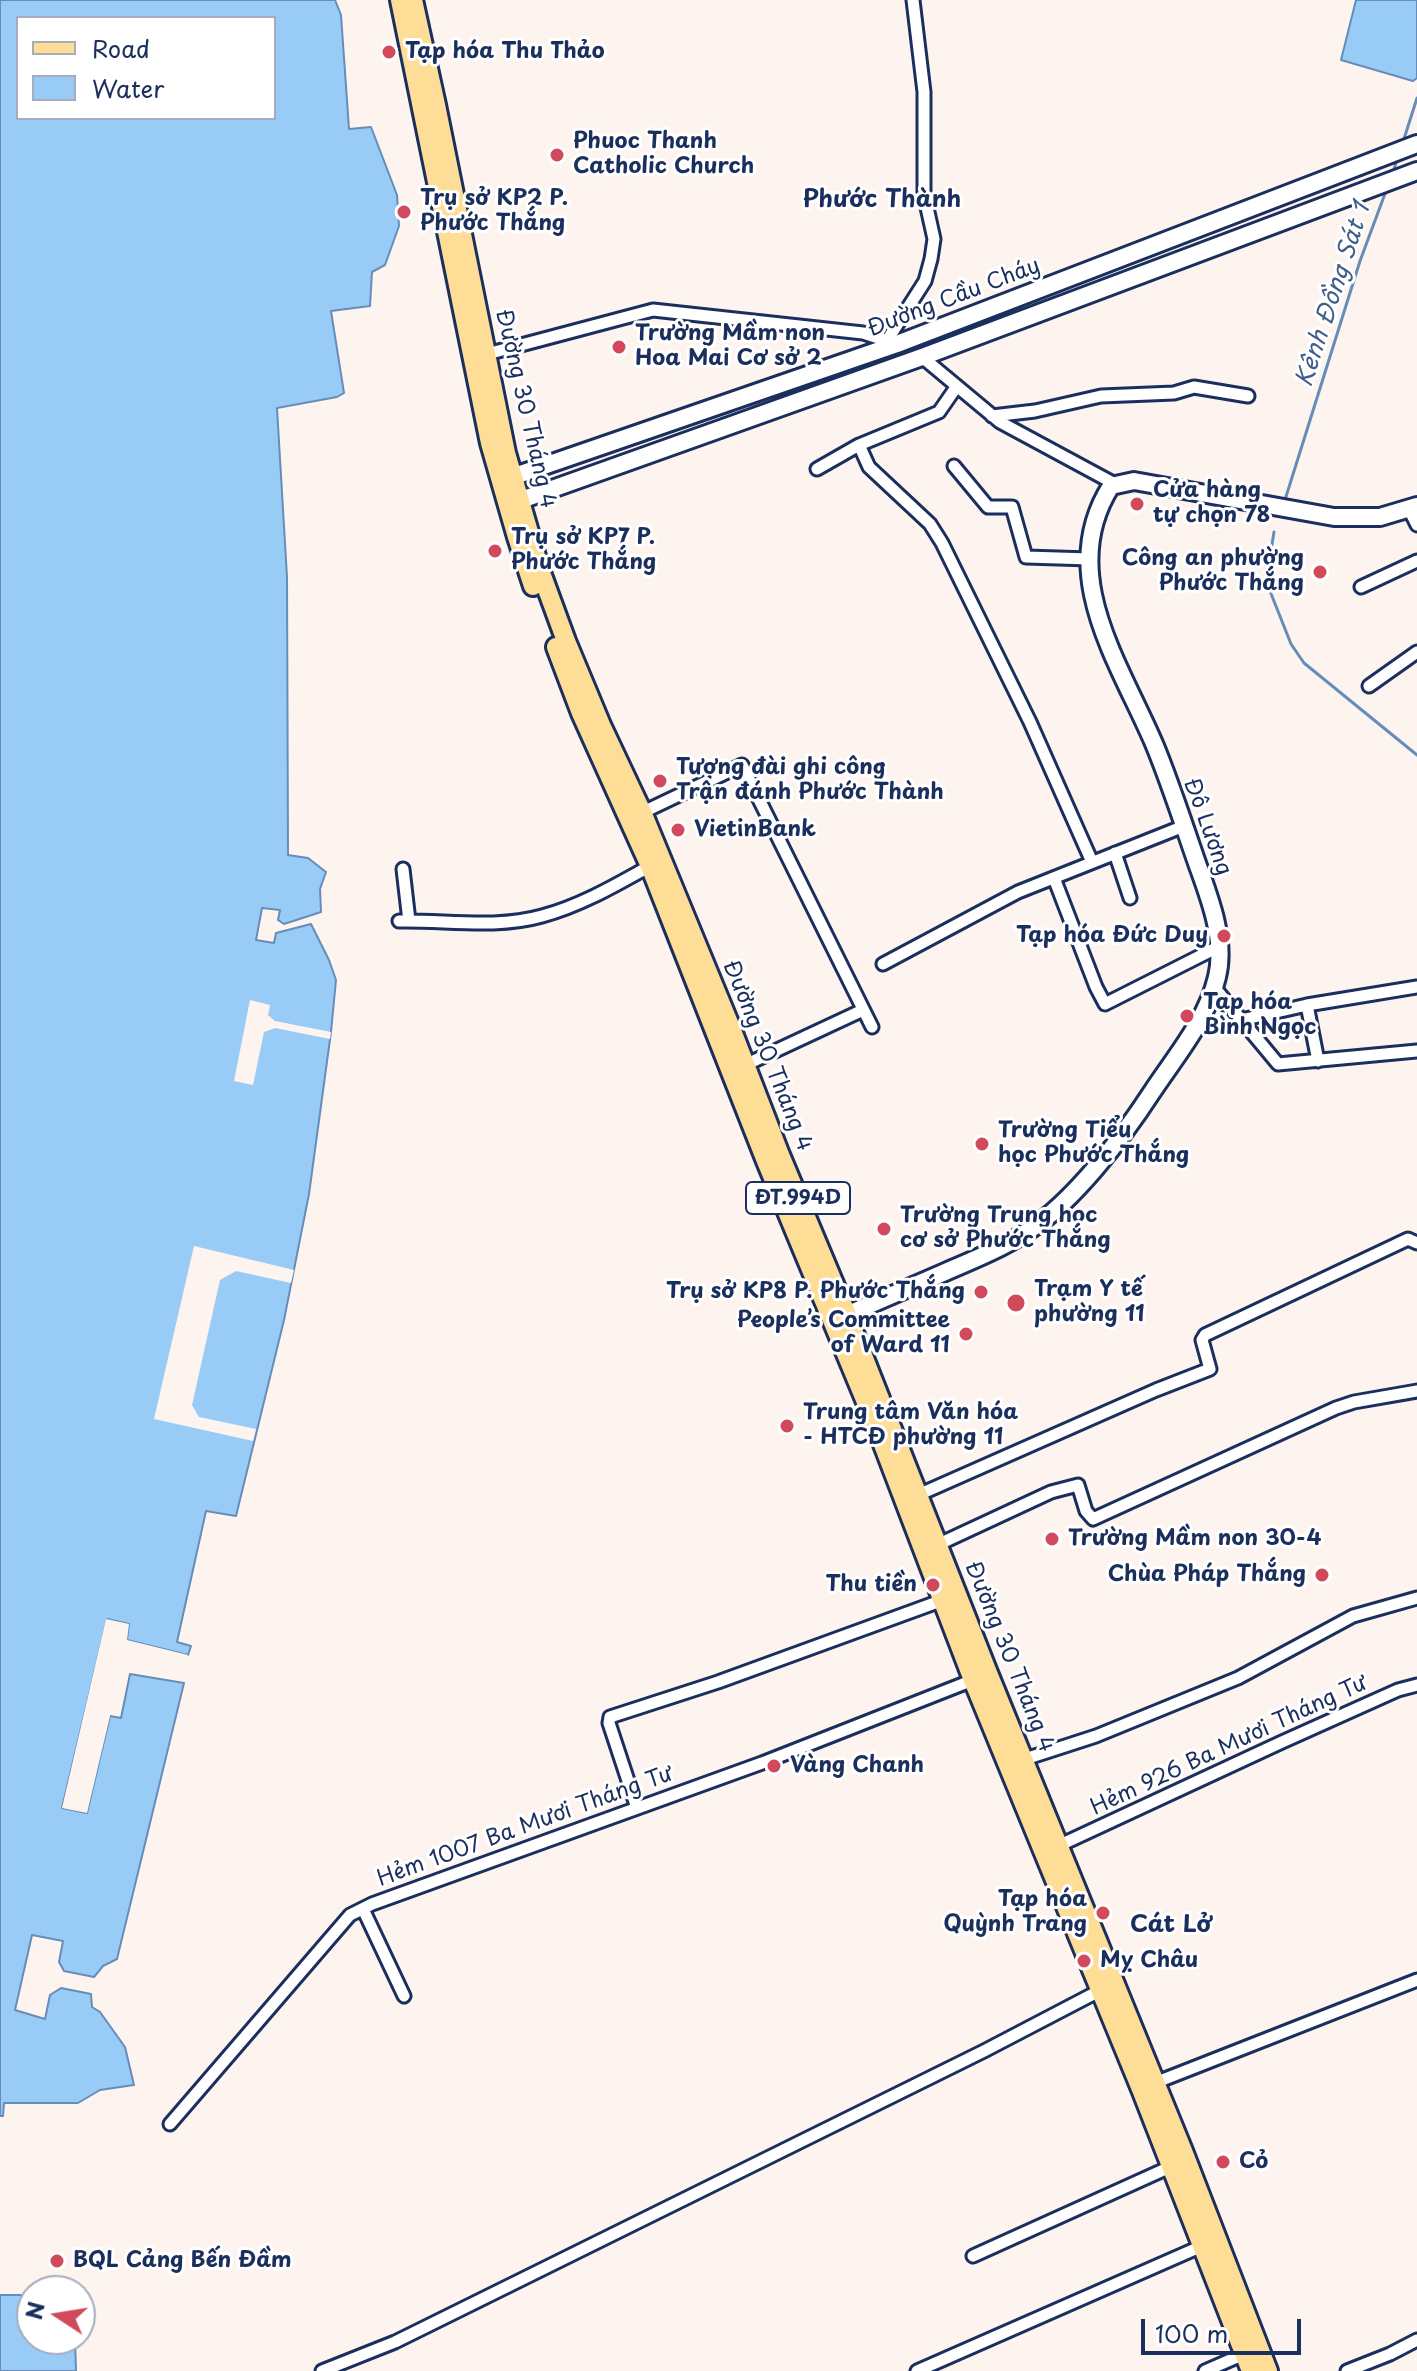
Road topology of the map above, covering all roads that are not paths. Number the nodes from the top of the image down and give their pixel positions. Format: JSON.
{"nodes":[{"id":1,"x":400,"y":0,"type":"edge"},
{"id":2,"x":413,"y":0,"type":"edge"},
{"id":3,"x":913,"y":0,"type":"edge"},
{"id":4,"x":429,"y":107,"type":"junction"},
{"id":5,"x":1417,"y":144,"type":"edge"},
{"id":6,"x":1417,"y":171,"type":"edge"},
{"id":7,"x":1016,"y":298,"type":"junction"},
{"id":8,"x":1024,"y":318,"type":"junction"},
{"id":9,"x":893,"y":342,"type":"junction"},
{"id":10,"x":487,"y":354,"type":"junction"},
{"id":11,"x":922,"y":357,"type":"junction"},
{"id":12,"x":957,"y":386,"type":"junction"},
{"id":13,"x":1248,"y":396,"type":"dead end"},
{"id":14,"x":490,"y":408,"type":"junction"},
{"id":15,"x":992,"y":416,"type":"junction"},
{"id":16,"x":859,"y":445,"type":"junction"},
{"id":17,"x":954,"y":466,"type":"dead end"},
{"id":18,"x":817,"y":469,"type":"dead end"},
{"id":19,"x":507,"y":479,"type":"junction"},
{"id":20,"x":1115,"y":484,"type":"junction"},
{"id":21,"x":514,"y":502,"type":"junction"},
{"id":22,"x":1414,"y":513,"type":"edge"},
{"id":23,"x":1090,"y":559,"type":"junction"},
{"id":24,"x":1417,"y":561,"type":"edge"},
{"id":25,"x":1361,"y":587,"type":"dead end"},
{"id":26,"x":1417,"y":652,"type":"edge"},
{"id":27,"x":1369,"y":686,"type":"dead end"},
{"id":28,"x":636,"y":816,"type":"junction"},
{"id":29,"x":1184,"y":826,"type":"junction"},
{"id":30,"x":1115,"y":853,"type":"junction"},
{"id":31,"x":1092,"y":862,"type":"junction"},
{"id":32,"x":656,"y":863,"type":"junction"},
{"id":33,"x":403,"y":869,"type":"dead end"},
{"id":34,"x":1054,"y":878,"type":"junction"},
{"id":35,"x":1130,"y":898,"type":"dead end"},
{"id":36,"x":1218,"y":947,"type":"junction"},
{"id":37,"x":883,"y":964,"type":"dead end"},
{"id":38,"x":1214,"y":987,"type":"junction"},
{"id":39,"x":1417,"y":987,"type":"edge"},
{"id":40,"x":1307,"y":1005,"type":"junction"},
{"id":41,"x":863,"y":1010,"type":"junction"},
{"id":42,"x":1241,"y":1020,"type":"junction"},
{"id":43,"x":872,"y":1027,"type":"dead end"},
{"id":44,"x":723,"y":1030,"type":"junction"},
{"id":45,"x":1417,"y":1051,"type":"edge"},
{"id":46,"x":1318,"y":1061,"type":"junction"},
{"id":47,"x":745,"y":1065,"type":"junction"},
{"id":48,"x":1417,"y":1243,"type":"edge"},
{"id":49,"x":840,"y":1318,"type":"junction"},
{"id":50,"x":1417,"y":1391,"type":"edge"},
{"id":51,"x":918,"y":1495,"type":"junction"},
{"id":52,"x":937,"y":1545,"type":"junction"},
{"id":53,"x":1417,"y":1598,"type":"edge"},
{"id":54,"x":943,"y":1600,"type":"junction"},
{"id":55,"x":973,"y":1680,"type":"junction"},
{"id":56,"x":1417,"y":1685,"type":"edge"},
{"id":57,"x":1025,"y":1759,"type":"junction"},
{"id":58,"x":637,"y":1808,"type":"junction"},
{"id":59,"x":1058,"y":1846,"type":"junction"},
{"id":60,"x":363,"y":1909,"type":"junction"},
{"id":61,"x":1417,"y":1980,"type":"edge"},
{"id":62,"x":1107,"y":1987,"type":"junction"},
{"id":63,"x":404,"y":1996,"type":"dead end"},
{"id":64,"x":1148,"y":2086,"type":"junction"},
{"id":65,"x":170,"y":2124,"type":"dead end"},
{"id":66,"x":1170,"y":2167,"type":"junction"},
{"id":67,"x":1202,"y":2246,"type":"junction"},
{"id":68,"x":973,"y":2256,"type":"dead end"},
{"id":69,"x":1417,"y":2340,"type":"edge"},
{"id":70,"x":1251,"y":2357,"type":"edge"},
{"id":71,"x":322,"y":2371,"type":"edge"},
{"id":72,"x":917,"y":2371,"type":"edge"},
{"id":73,"x":1205,"y":2371,"type":"edge"},
{"id":74,"x":1268,"y":2371,"type":"edge"},
{"id":75,"x":1347,"y":2371,"type":"edge"}],
"edges":[{"from":1,"to":4,"type":"main road","name":"Đường 30 Tháng 4","number":"ĐT.994D"},
{"from":2,"to":4,"type":"main road","name":"Đường 30 Tháng 4","number":"ĐT.994D"},
{"from":3,"to":9,"type":"street"},
{"from":4,"to":10,"type":"main road","name":"Đường 30 Tháng 4","number":"ĐT.994D"},
{"from":4,"to":14,"type":"main road","name":"Đường 30 Tháng 4","number":"ĐT.994D"},
{"from":5,"to":7,"type":"main road","name":"Đường Cầu Cháy"},
{"from":6,"to":8,"type":"main road","name":"Đường Cầu Cháy"},
{"from":7,"to":8,"type":"main road"},
{"from":7,"to":9,"type":"main road","name":"Đường Cầu Cháy"},
{"from":8,"to":11,"type":"main road","name":"Đường Cầu Cháy"},
{"from":9,"to":10,"type":"street"},
{"from":9,"to":19,"type":"main road","name":"Đường Cầu Cháy"},
{"from":10,"to":14,"type":"main road","name":"Đường 30 Tháng 4","number":"ĐT.994D"},
{"from":11,"to":12,"type":"street"},
{"from":11,"to":21,"type":"main road","name":"Đường Cầu Cháy"},
{"from":12,"to":15,"type":"street"},
{"from":12,"to":16,"type":"street"},
{"from":13,"to":15,"type":"street"},
{"from":14,"to":19,"type":"main road","name":"Đường 30 Tháng 4","number":"ĐT.994D"},
{"from":15,"to":20,"type":"street"},
{"from":16,"to":18,"type":"street"},
{"from":16,"to":31,"type":"street"},
{"from":17,"to":23,"type":"street"},
{"from":19,"to":21,"type":"main road","name":"Đường 30 Tháng 4","number":"ĐT.994D"},
{"from":20,"to":22,"type":"main road"},
{"from":20,"to":23,"type":"main road","name":"Đô Lương"},
{"from":21,"to":28,"type":"main road","name":"Đường 30 Tháng 4","number":"ĐT.994D"},
{"from":23,"to":29,"type":"main road","name":"Đô Lương"},
{"from":24,"to":25,"type":"street"},
{"from":26,"to":27,"type":"street"},
{"from":28,"to":32,"type":"main road","name":"Đường 30 Tháng 4","number":"ĐT.994D"},
{"from":28,"to":41,"type":"street"},
{"from":29,"to":30,"type":"street"},
{"from":29,"to":36,"type":"main road","name":"Đô Lương"},
{"from":30,"to":31,"type":"street"},
{"from":30,"to":35,"type":"street"},
{"from":31,"to":34,"type":"street"},
{"from":32,"to":33,"type":"street"},
{"from":32,"to":44,"type":"main road","name":"Đường 30 Tháng 4","number":"ĐT.994D"},
{"from":34,"to":36,"type":"street"},
{"from":34,"to":37,"type":"street"},
{"from":36,"to":38,"type":"main road","name":"Đô Lương"},
{"from":38,"to":42,"type":"street"},
{"from":38,"to":49,"type":"main road","name":"Đô Lương"},
{"from":39,"to":40,"type":"street"},
{"from":40,"to":42,"type":"street"},
{"from":40,"to":46,"type":"street"},
{"from":41,"to":43,"type":"street"},
{"from":41,"to":47,"type":"street"},
{"from":42,"to":46,"type":"street"},
{"from":44,"to":47,"type":"main road","name":"Đường 30 Tháng 4","number":"ĐT.994D"},
{"from":44,"to":49,"type":"main road","name":"Đường 30 Tháng 4","number":"ĐT.994D"},
{"from":45,"to":46,"type":"street"},
{"from":47,"to":49,"type":"main road","name":"Đường 30 Tháng 4","number":"ĐT.994D"},
{"from":48,"to":51,"type":"street"},
{"from":49,"to":51,"type":"main road","name":"Đường 30 Tháng 4","number":"ĐT.994D"},
{"from":49,"to":54,"type":"main road","name":"Đường 30 Tháng 4","number":"ĐT.994D"},
{"from":50,"to":52,"type":"street"},
{"from":51,"to":52,"type":"main road","name":"Đường 30 Tháng 4","number":"ĐT.994D"},
{"from":52,"to":57,"type":"main road","name":"Đường 30 Tháng 4","number":"ĐT.994D"},
{"from":53,"to":57,"type":"street"},
{"from":54,"to":55,"type":"main road","name":"Đường 30 Tháng 4","number":"ĐT.994D"},
{"from":54,"to":58,"type":"street"},
{"from":55,"to":58,"type":"street","name":"Hẻm 1007 Ba Mươi Tháng Tư"},
{"from":55,"to":62,"type":"main road","name":"Đường 30 Tháng 4","number":"ĐT.994D"},
{"from":56,"to":59,"type":"street","name":"Hẻm 926 Ba Mươi Tháng Tư"},
{"from":57,"to":59,"type":"main road","name":"Đường 30 Tháng 4","number":"ĐT.994D"},
{"from":58,"to":60,"type":"street","name":"Hẻm 1007 Ba Mươi Tháng Tư"},
{"from":59,"to":62,"type":"main road","name":"Đường 30 Tháng 4","number":"ĐT.994D"},
{"from":60,"to":63,"type":"street"},
{"from":60,"to":65,"type":"street","name":"Hẻm 1007 Ba Mươi Tháng Tư"},
{"from":61,"to":64,"type":"street"},
{"from":62,"to":64,"type":"main road","name":"Đường 30 Tháng 4","number":"ĐT.994D"},
{"from":62,"to":71,"type":"street"},
{"from":64,"to":66,"type":"main road","name":"Đường 30 Tháng 4","number":"ĐT.994D"},
{"from":64,"to":70,"type":"main road","name":"Đường 30 Tháng 4","number":"ĐT.994D"},
{"from":66,"to":67,"type":"main road","name":"Đường 30 Tháng 4","number":"ĐT.994D"},
{"from":66,"to":68,"type":"street"},
{"from":67,"to":70,"type":"main road","name":"Đường 30 Tháng 4","number":"ĐT.994D"},
{"from":67,"to":72,"type":"street"},
{"from":69,"to":75,"type":"street"},
{"from":70,"to":73,"type":"street"},
{"from":70,"to":74,"type":"main road","name":"Đường 30 Tháng 4","number":"ĐT.994D"}]}
